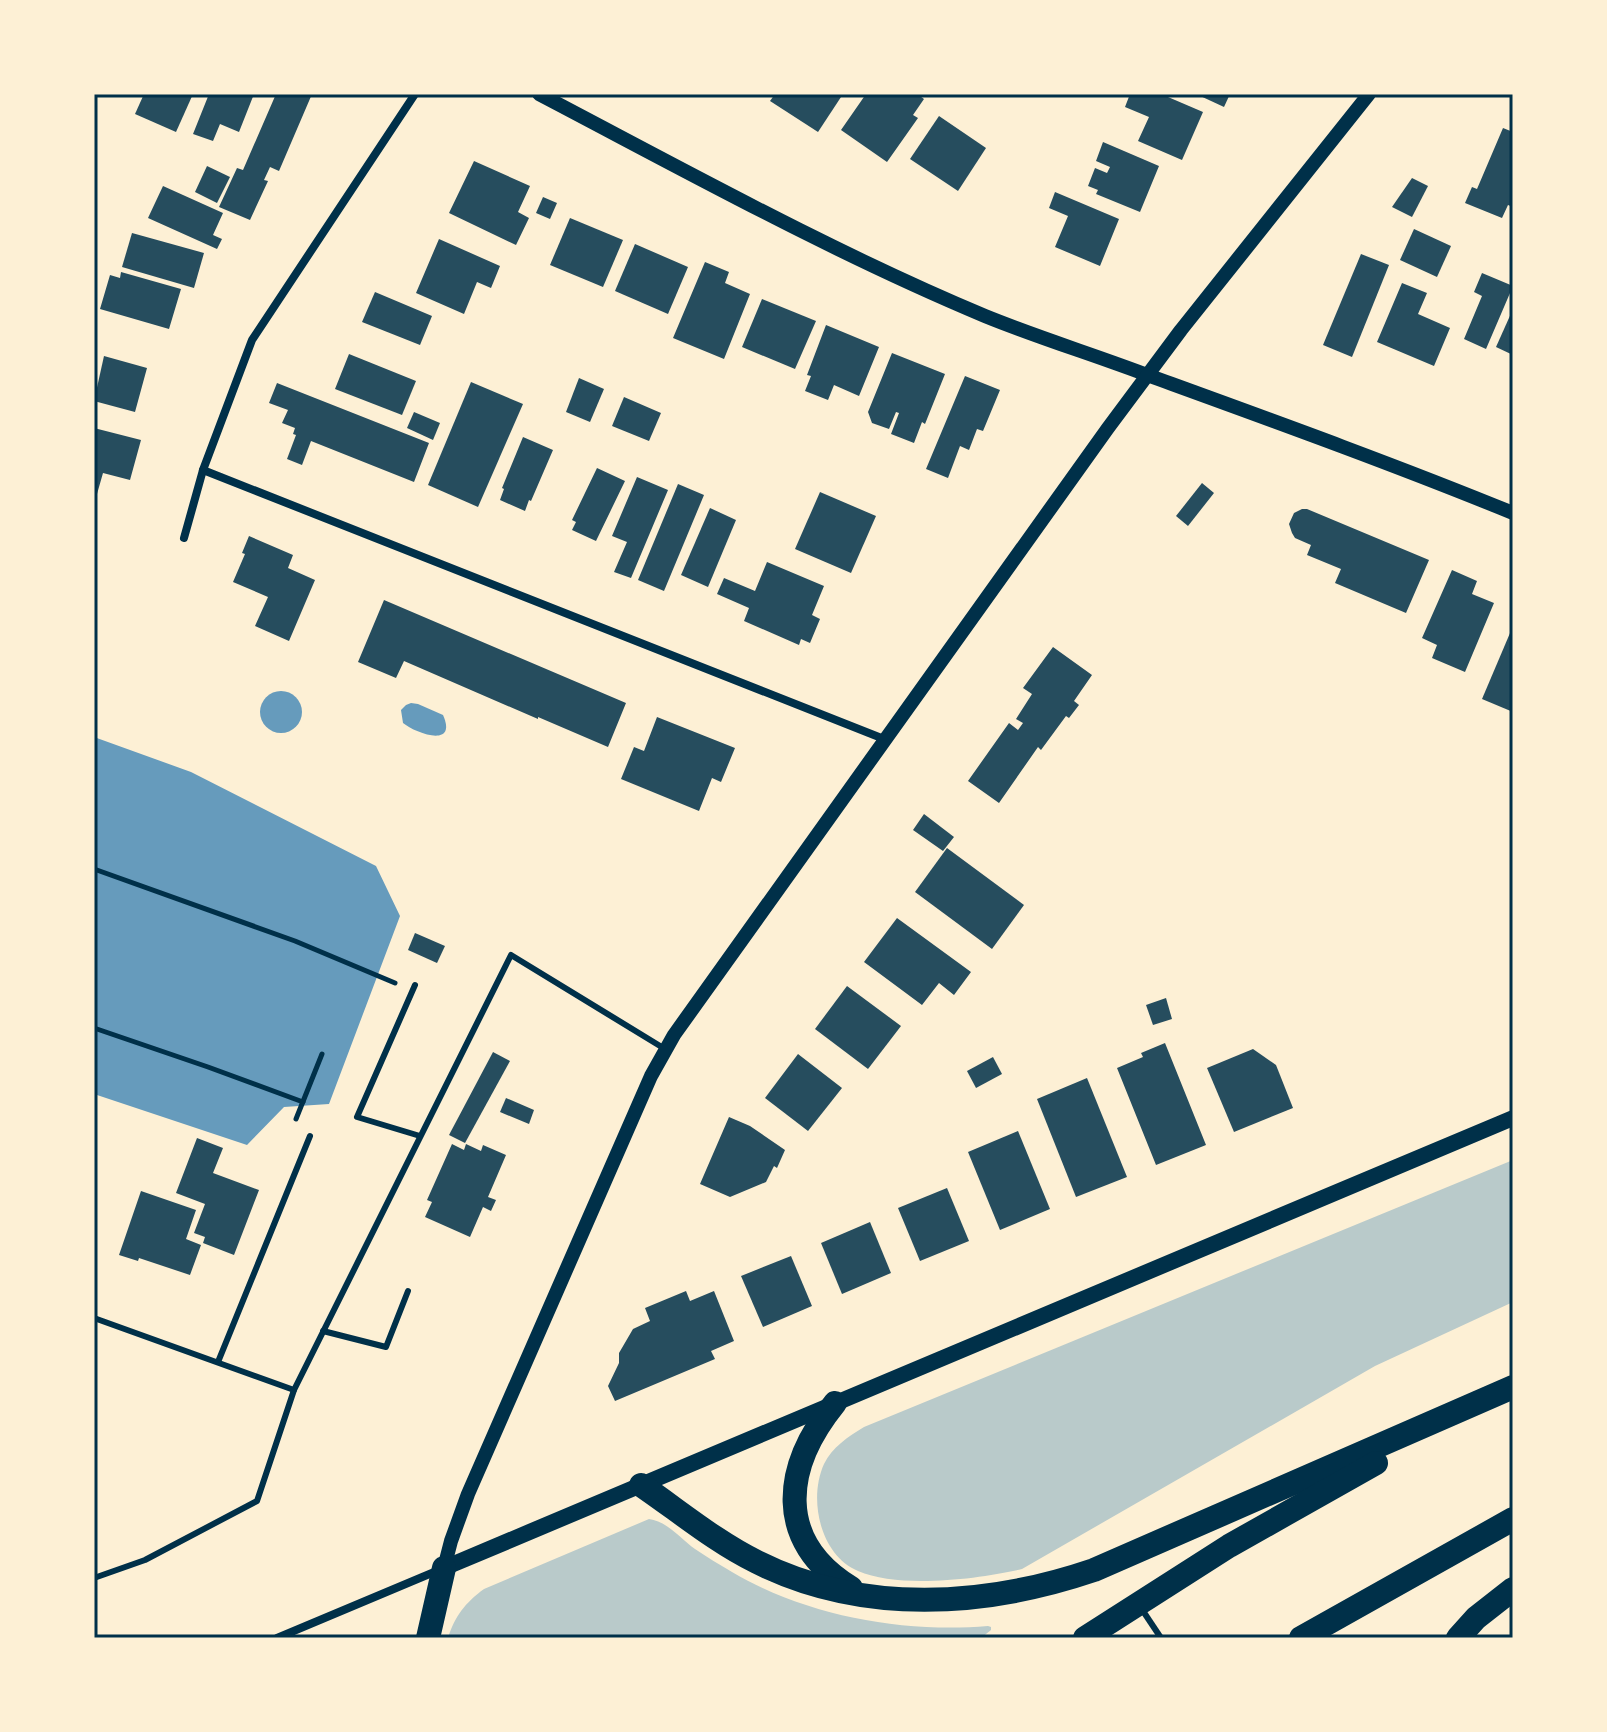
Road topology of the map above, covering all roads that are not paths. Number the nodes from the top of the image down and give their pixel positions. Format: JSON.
{"nodes":[{"id":1,"x":415,"y":94,"type":"edge"},
{"id":2,"x":539,"y":94,"type":"edge"},
{"id":3,"x":1369,"y":94,"type":"edge"},
{"id":4,"x":1147,"y":374,"type":"junction"},
{"id":5,"x":203,"y":470,"type":"junction"},
{"id":6,"x":1513,"y":513,"type":"edge"},
{"id":7,"x":184,"y":538,"type":"dead end"},
{"id":8,"x":884,"y":739,"type":"junction"},
{"id":9,"x":415,"y":985,"type":"dead end"},
{"id":10,"x":665,"y":1049,"type":"junction"},
{"id":11,"x":1513,"y":1118,"type":"edge"},
{"id":12,"x":310,"y":1136,"type":"dead end"},
{"id":13,"x":420,"y":1136,"type":"junction"},
{"id":14,"x":408,"y":1291,"type":"dead end"},
{"id":15,"x":94,"y":1318,"type":"edge"},
{"id":16,"x":323,"y":1331,"type":"junction"},
{"id":17,"x":218,"y":1362,"type":"junction"},
{"id":18,"x":294,"y":1390,"type":"junction"},
{"id":19,"x":1513,"y":1390,"type":"edge"},
{"id":20,"x":835,"y":1403,"type":"junction"},
{"id":21,"x":641,"y":1485,"type":"junction"},
{"id":22,"x":1513,"y":1519,"type":"edge"},
{"id":23,"x":444,"y":1568,"type":"junction"},
{"id":24,"x":94,"y":1578,"type":"edge"},
{"id":25,"x":1513,"y":1589,"type":"edge"},
{"id":26,"x":880,"y":1598,"type":"junction"},
{"id":27,"x":1138,"y":1603,"type":"junction"},
{"id":28,"x":277,"y":1638,"type":"edge"},
{"id":29,"x":428,"y":1638,"type":"edge"},
{"id":30,"x":1085,"y":1638,"type":"edge"},
{"id":31,"x":1161,"y":1638,"type":"edge"},
{"id":32,"x":1301,"y":1638,"type":"edge"},
{"id":33,"x":1458,"y":1638,"type":"edge"}],
"edges":[{"from":1,"to":5,"type":"street"},
{"from":2,"to":4,"type":"street"},
{"from":3,"to":4,"type":"street"},
{"from":4,"to":6,"type":"street"},
{"from":4,"to":8,"type":"street"},
{"from":5,"to":7,"type":"street"},
{"from":5,"to":8,"type":"street"},
{"from":8,"to":10,"type":"street"},
{"from":9,"to":13,"type":"lane"},
{"from":10,"to":13,"type":"lane"},
{"from":10,"to":23,"type":"street"},
{"from":11,"to":20,"type":"main road"},
{"from":12,"to":17,"type":"lane"},
{"from":13,"to":16,"type":"lane"},
{"from":14,"to":16,"type":"lane"},
{"from":15,"to":17,"type":"lane"},
{"from":16,"to":18,"type":"lane"},
{"from":17,"to":18,"type":"lane"},
{"from":18,"to":24,"type":"lane"},
{"from":19,"to":26,"type":"highway"},
{"from":19,"to":27,"type":"highway"},
{"from":20,"to":21,"type":"main road"},
{"from":20,"to":26,"type":"highway"},
{"from":21,"to":23,"type":"main road"},
{"from":21,"to":26,"type":"highway"},
{"from":22,"to":32,"type":"highway"},
{"from":23,"to":28,"type":"street"},
{"from":23,"to":29,"type":"highway"},
{"from":25,"to":33,"type":"highway"},
{"from":27,"to":30,"type":"highway"},
{"from":27,"to":31,"type":"lane"}]}
